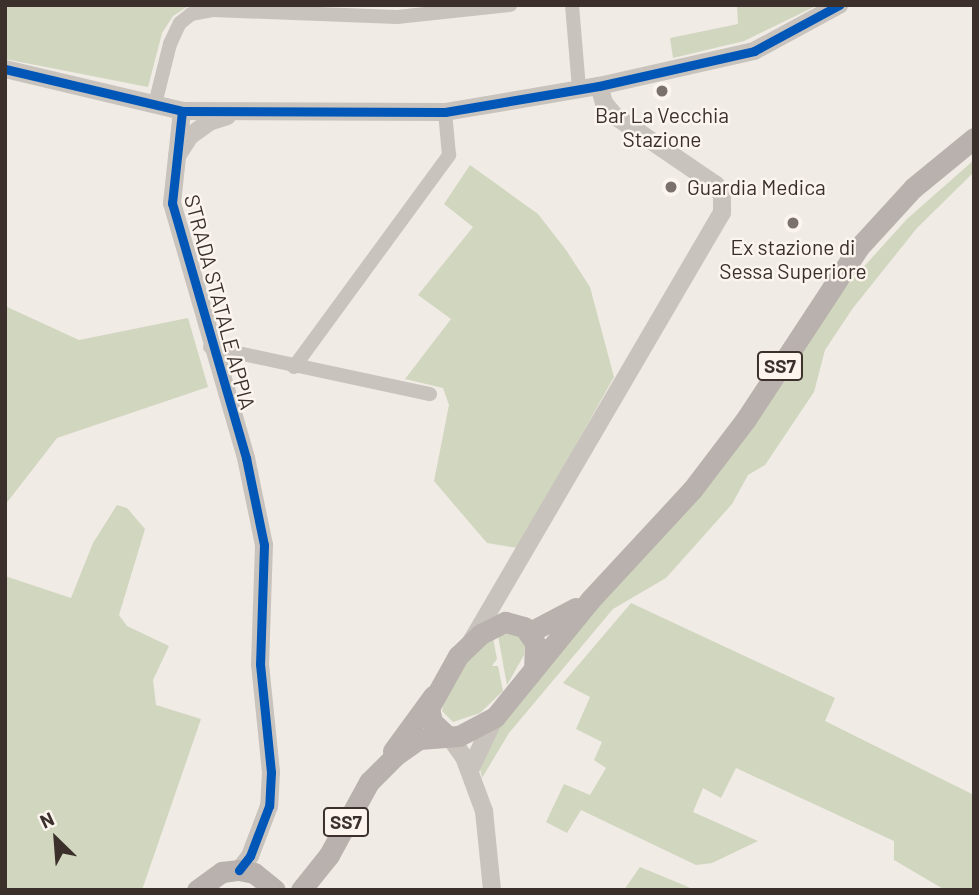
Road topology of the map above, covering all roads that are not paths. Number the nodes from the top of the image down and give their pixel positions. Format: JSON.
{"nodes":[{"id":1,"x":510,"y":5,"type":"edge"},
{"id":2,"x":572,"y":5,"type":"edge"},
{"id":3,"x":839,"y":5,"type":"edge"},
{"id":4,"x":483,"y":7,"type":"edge"},
{"id":5,"x":303,"y":11,"type":"edge"},
{"id":6,"x":5,"y":69,"type":"edge"},
{"id":7,"x":598,"y":86,"type":"junction"},
{"id":8,"x":579,"y":89,"type":"junction"},
{"id":9,"x":155,"y":104,"type":"junction"},
{"id":10,"x":182,"y":111,"type":"junction"},
{"id":11,"x":243,"y":112,"type":"junction"},
{"id":12,"x":445,"y":112,"type":"junction"},
{"id":13,"x":974,"y":138,"type":"edge"},
{"id":14,"x":173,"y":162,"type":"junction"},
{"id":15,"x":210,"y":347,"type":"junction"},
{"id":16,"x":294,"y":367,"type":"junction"},
{"id":17,"x":430,"y":394,"type":"dead end"},
{"id":18,"x":502,"y":591,"type":"junction"},
{"id":19,"x":590,"y":600,"type":"junction"},
{"id":20,"x":523,"y":627,"type":"junction"},
{"id":21,"x":471,"y":642,"type":"junction"},
{"id":22,"x":534,"y":666,"type":"junction"},
{"id":23,"x":435,"y":694,"type":"junction"},
{"id":24,"x":495,"y":717,"type":"junction"},
{"id":25,"x":446,"y":734,"type":"junction"},
{"id":26,"x":383,"y":768,"type":"junction"},
{"id":27,"x":470,"y":770,"type":"junction"},
{"id":28,"x":261,"y":829,"type":"junction"},
{"id":29,"x":239,"y":870,"type":"junction"},
{"id":30,"x":268,"y":883,"type":"edge"},
{"id":31,"x":305,"y":883,"type":"edge"},
{"id":32,"x":197,"y":890,"type":"edge"},
{"id":33,"x":492,"y":890,"type":"edge"}],
"edges":[{"from":1,"to":4,"type":"street"},
{"from":2,"to":8,"type":"street"},
{"from":3,"to":7,"type":"street"},
{"from":4,"to":5,"type":"street"},
{"from":5,"to":9,"type":"street"},
{"from":6,"to":9,"type":"street"},
{"from":7,"to":8,"type":"street"},
{"from":7,"to":18,"type":"street"},
{"from":8,"to":12,"type":"street"},
{"from":9,"to":10,"type":"street"},
{"from":10,"to":11,"type":"street"},
{"from":10,"to":14,"type":"street","name":"STRADA STATALE APPIA"},
{"from":11,"to":12,"type":"street"},
{"from":11,"to":14,"type":"street"},
{"from":12,"to":16,"type":"street"},
{"from":13,"to":19,"type":"main road","number":"SS7"},
{"from":14,"to":15,"type":"street","name":"STRADA STATALE APPIA"},
{"from":15,"to":16,"type":"street"},
{"from":15,"to":28,"type":"street","name":"STRADA STATALE APPIA"},
{"from":16,"to":17,"type":"street"},
{"from":18,"to":20,"type":"street"},
{"from":18,"to":21,"type":"street"},
{"from":19,"to":20,"type":"main road","number":"SS7"},
{"from":19,"to":22,"type":"main road","number":"SS7"},
{"from":20,"to":21,"type":"main road","number":"SS7"},
{"from":20,"to":22,"type":"main road"},
{"from":21,"to":23,"type":"main road","number":"SS7"},
{"from":22,"to":24,"type":"main road","number":"SS7"},
{"from":23,"to":25,"type":"main road"},
{"from":23,"to":26,"type":"main road","number":"SS7"},
{"from":24,"to":25,"type":"main road","number":"SS7"},
{"from":24,"to":27,"type":"street"},
{"from":25,"to":26,"type":"main road","number":"SS7"},
{"from":25,"to":27,"type":"street"},
{"from":26,"to":31,"type":"main road","number":"SS7"},
{"from":27,"to":33,"type":"street"},
{"from":28,"to":29,"type":"street","name":"STRADA STATALE APPIA"},
{"from":28,"to":30,"type":"street","name":"STRADA STATALE APPIA"},
{"from":29,"to":30,"type":"main road","number":"SS7"},
{"from":29,"to":32,"type":"main road"},
{"from":30,"to":31,"type":"main road","number":"SS7"}]}
